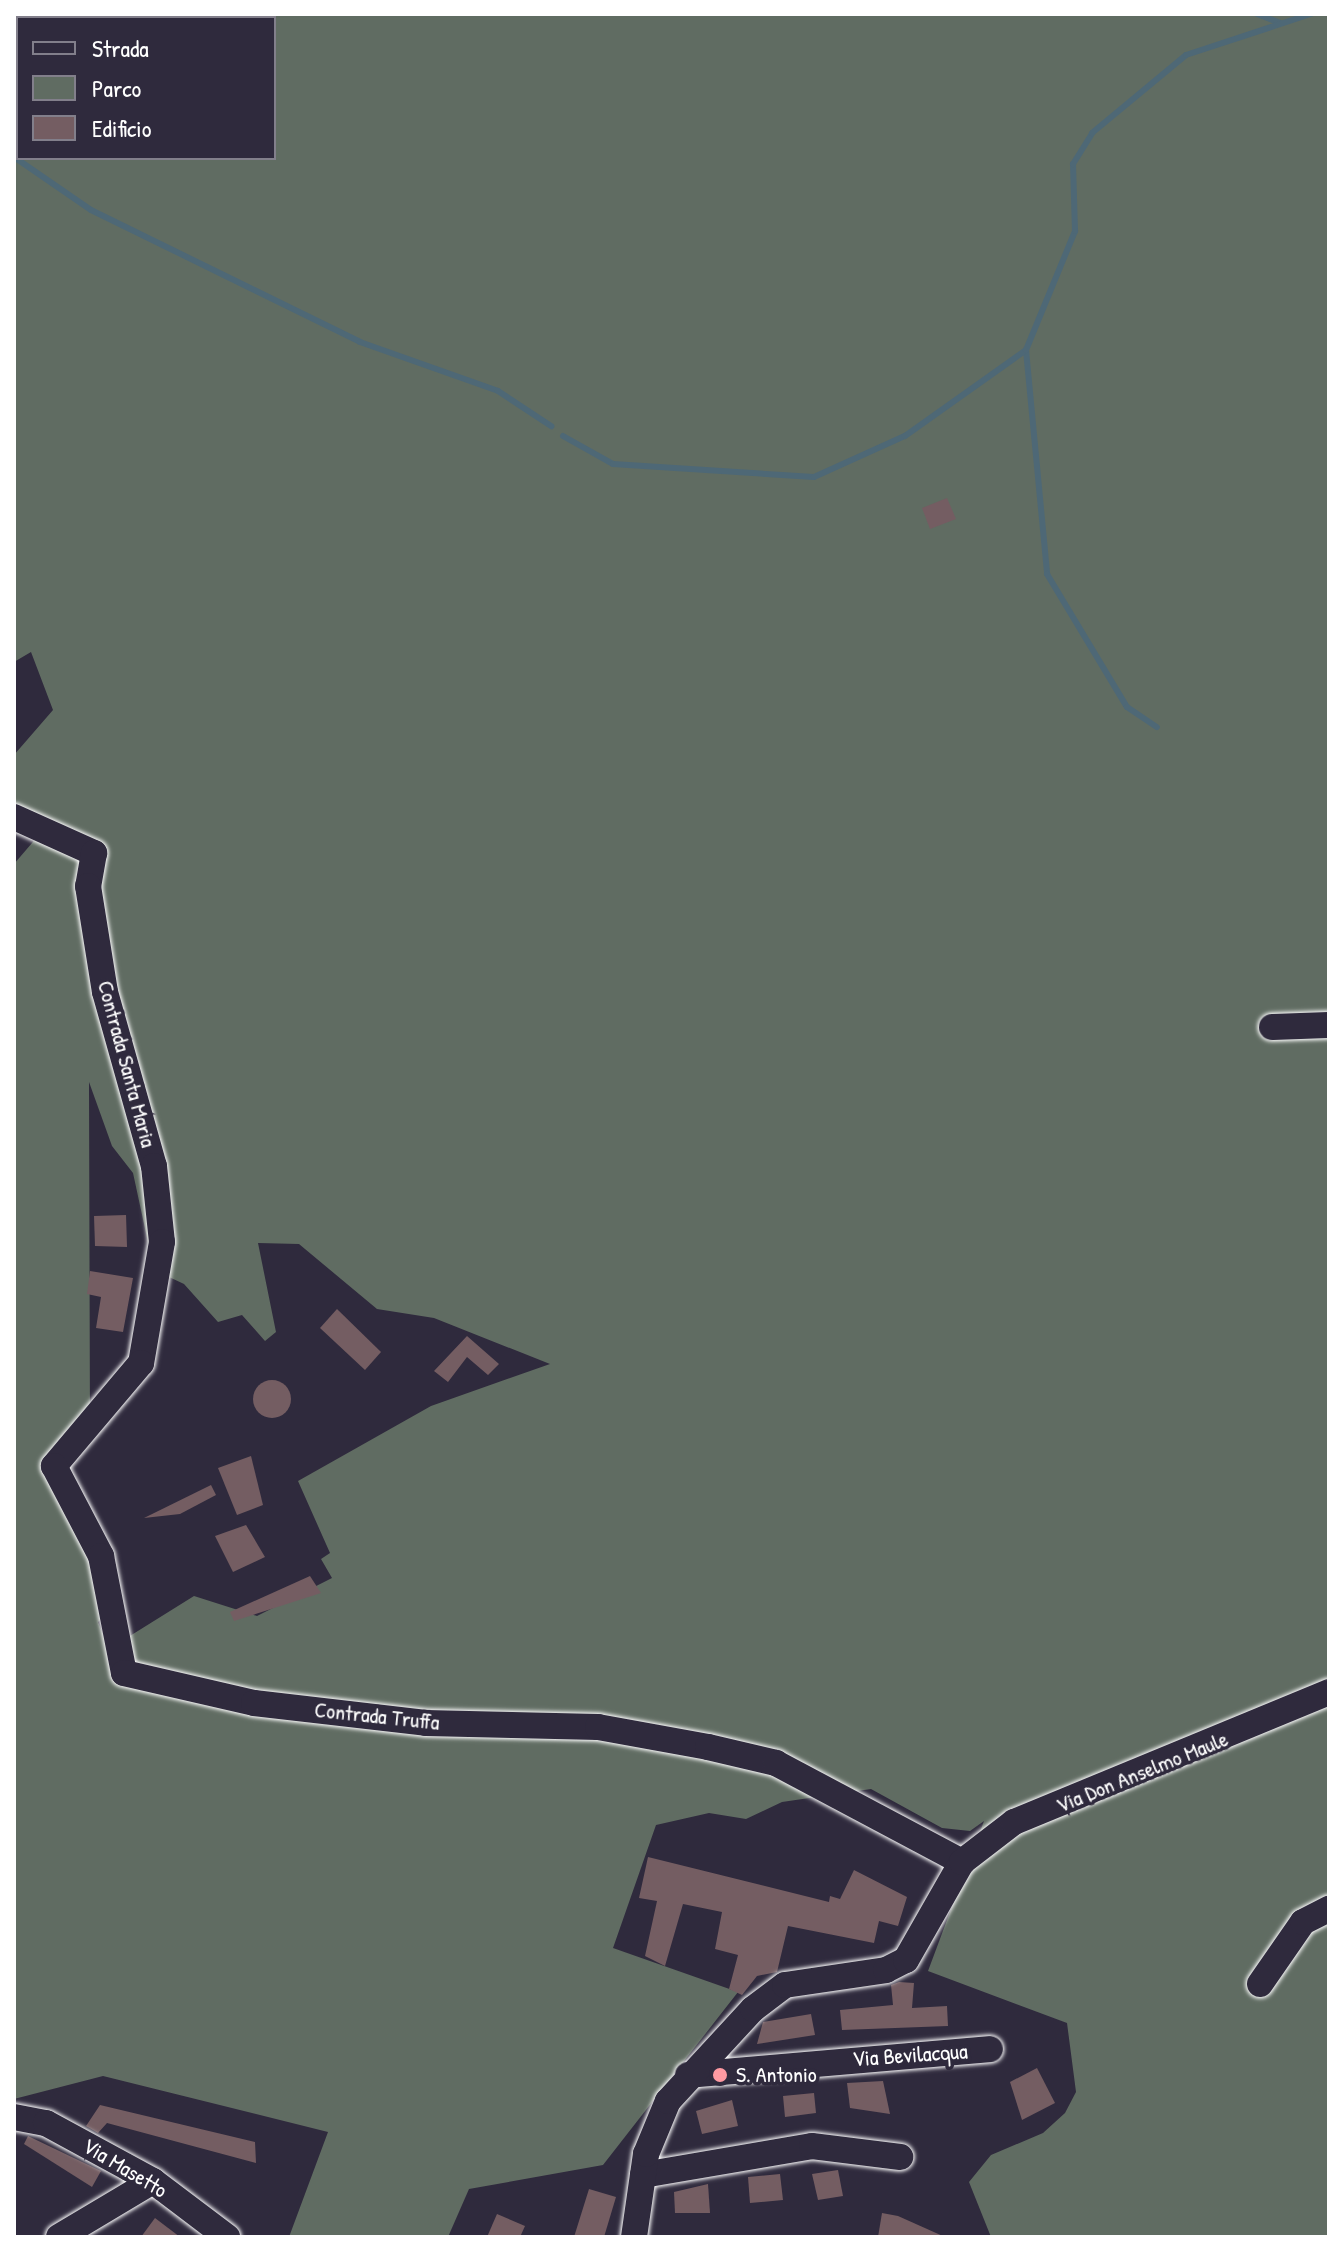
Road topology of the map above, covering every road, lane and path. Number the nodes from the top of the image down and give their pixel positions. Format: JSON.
{"nodes":[{"id":1,"x":14,"y":817,"type":"edge"},
{"id":2,"x":1329,"y":1025,"type":"edge"},
{"id":3,"x":1272,"y":1027,"type":"dead end"},
{"id":4,"x":141,"y":1363,"type":"joint"},
{"id":5,"x":1329,"y":1692,"type":"edge"},
{"id":6,"x":962,"y":1862,"type":"junction"},
{"id":7,"x":1329,"y":1909,"type":"edge"},
{"id":8,"x":1260,"y":1984,"type":"dead end"},
{"id":9,"x":990,"y":2049,"type":"dead end"},
{"id":10,"x":688,"y":2075,"type":"junction"},
{"id":11,"x":14,"y":2117,"type":"edge"},
{"id":12,"x":900,"y":2157,"type":"dead end"},
{"id":13,"x":643,"y":2175,"type":"junction"},
{"id":14,"x":153,"y":2181,"type":"junction"},
{"id":15,"x":59,"y":2237,"type":"edge"},
{"id":16,"x":227,"y":2237,"type":"edge"},
{"id":17,"x":634,"y":2237,"type":"edge"}],
"edges":[{"from":1,"to":4,"type":"street","name":"Contrada Santa Maria"},
{"from":2,"to":3,"type":"street"},
{"from":4,"to":6,"type":"street","name":"Contrada Truffa"},
{"from":5,"to":6,"type":"street","name":"Via Don Anselmo Maule"},
{"from":6,"to":10,"type":"street"},
{"from":7,"to":8,"type":"street"},
{"from":9,"to":10,"type":"street","name":"Via Bevilacqua"},
{"from":10,"to":13,"type":"street"},
{"from":11,"to":14,"type":"street","name":"Via Masetto"},
{"from":12,"to":13,"type":"street"},
{"from":13,"to":17,"type":"street"},
{"from":14,"to":15,"type":"street"},
{"from":14,"to":16,"type":"street","name":"Via Masetto"}]}
